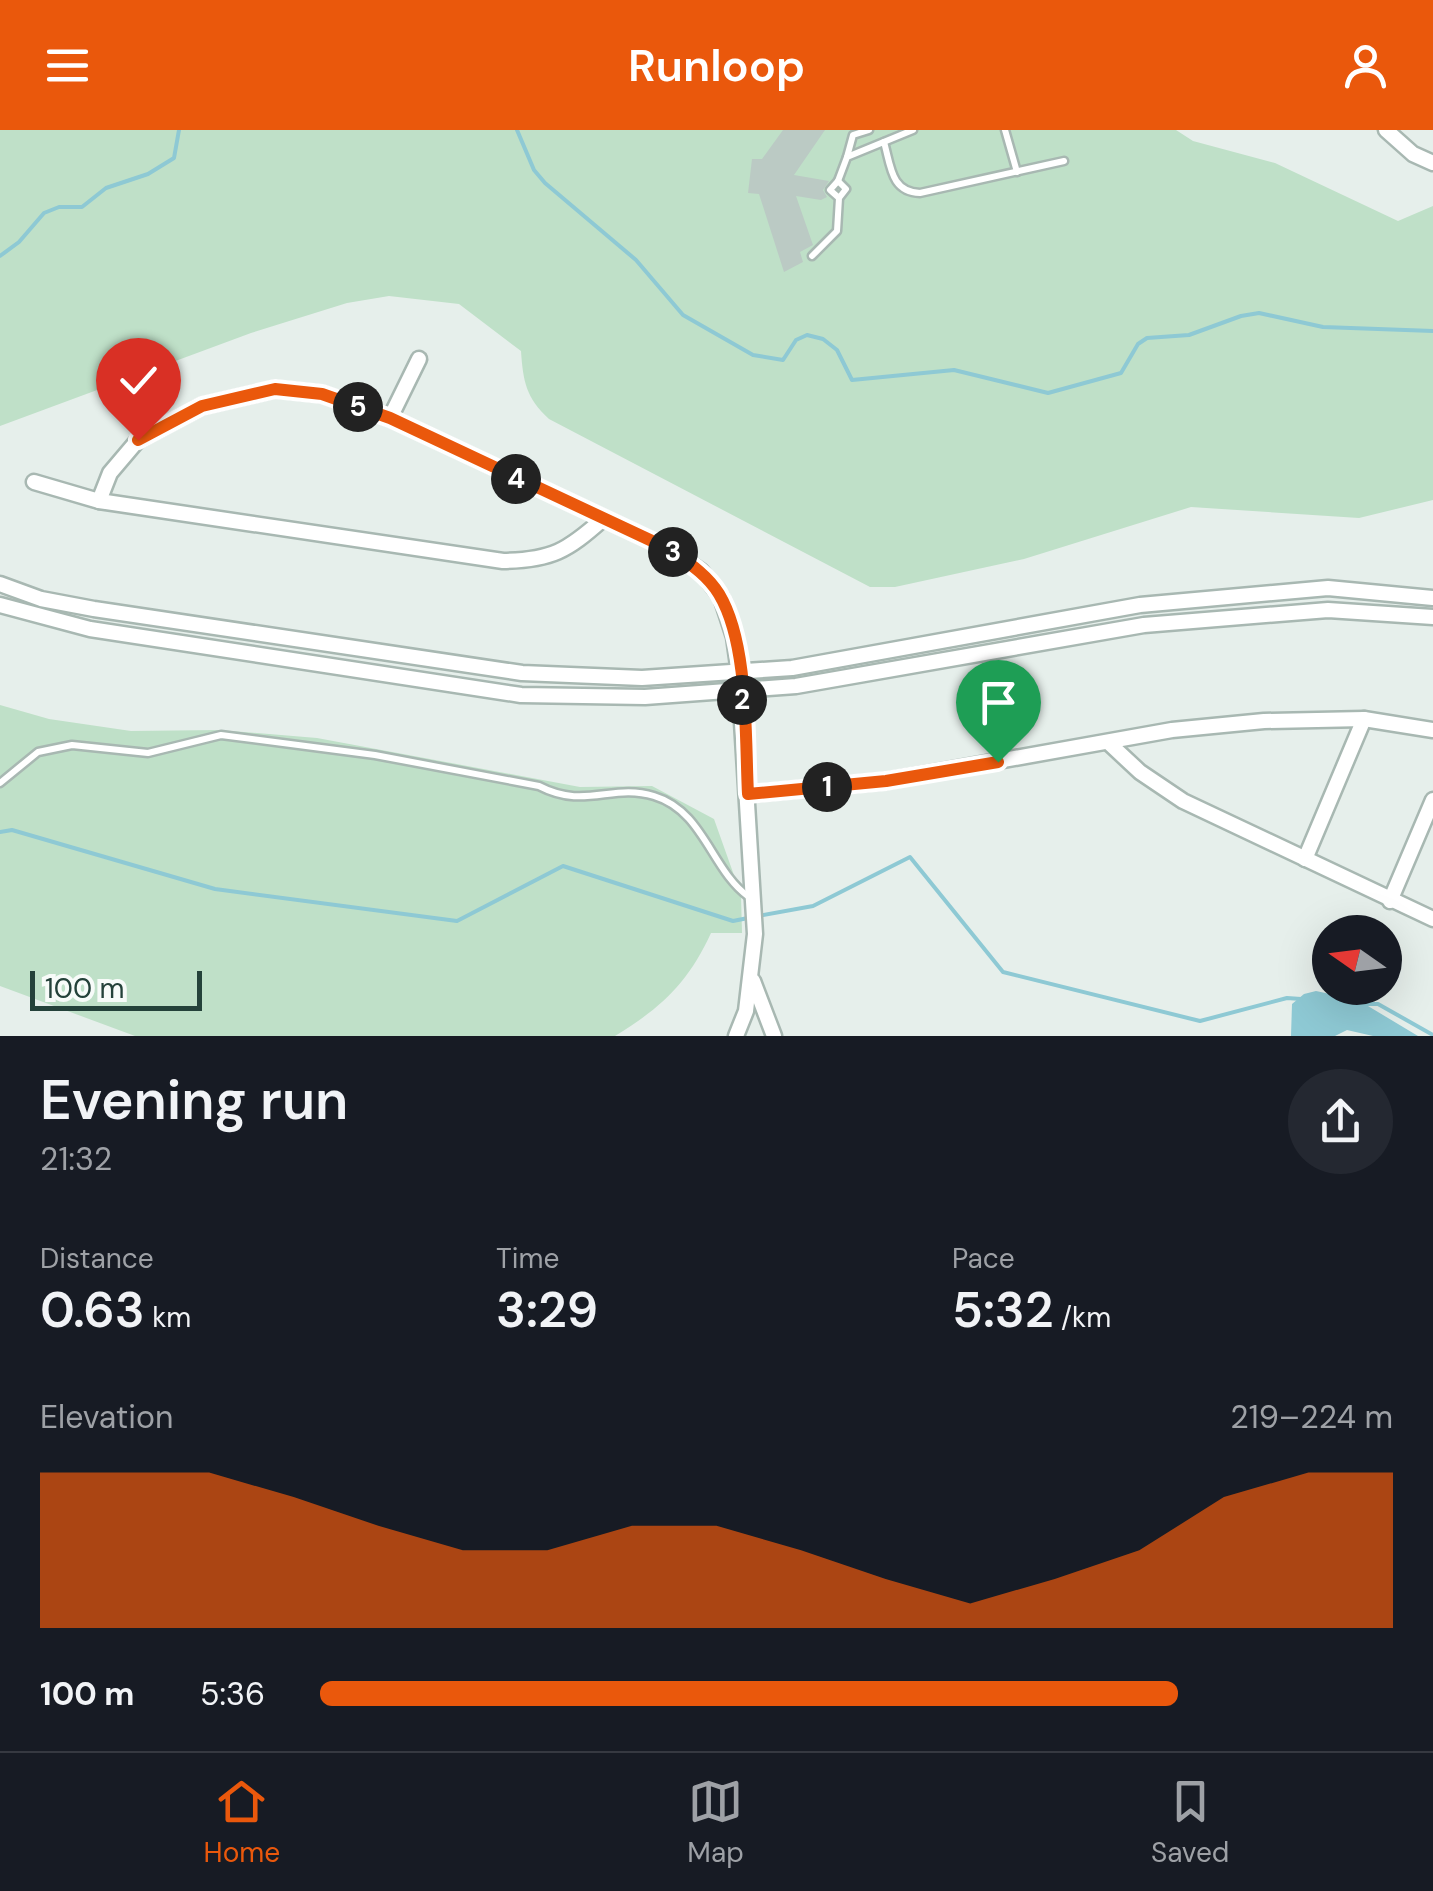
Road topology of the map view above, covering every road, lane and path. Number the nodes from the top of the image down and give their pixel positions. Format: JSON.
{"nodes":[{"id":1,"x":869,"y":130,"type":"edge"},
{"id":2,"x":913,"y":130,"type":"edge"},
{"id":3,"x":1005,"y":130,"type":"edge"},
{"id":4,"x":1386,"y":130,"type":"edge"},
{"id":5,"x":884,"y":142,"type":"junction"},
{"id":6,"x":847,"y":157,"type":"junction"},
{"id":7,"x":1064,"y":161,"type":"dead end"},
{"id":8,"x":1433,"y":163,"type":"edge"},
{"id":9,"x":1017,"y":172,"type":"junction"},
{"id":10,"x":812,"y":256,"type":"dead end"},
{"id":11,"x":420,"y":359,"type":"dead end"},
{"id":12,"x":390,"y":418,"type":"junction"},
{"id":13,"x":34,"y":482,"type":"dead end"},
{"id":14,"x":100,"y":501,"type":"junction"},
{"id":15,"x":603,"y":519,"type":"junction"},
{"id":16,"x":0,"y":584,"type":"edge"},
{"id":17,"x":1433,"y":598,"type":"edge"},
{"id":18,"x":0,"y":605,"type":"edge"},
{"id":19,"x":1433,"y":618,"type":"edge"},
{"id":20,"x":739,"y":673,"type":"junction"},
{"id":21,"x":742,"y":691,"type":"junction"},
{"id":22,"x":1364,"y":719,"type":"junction"},
{"id":23,"x":1433,"y":730,"type":"edge"},
{"id":24,"x":1110,"y":744,"type":"junction"},
{"id":25,"x":0,"y":783,"type":"edge"},
{"id":26,"x":748,"y":794,"type":"junction"},
{"id":27,"x":1433,"y":800,"type":"edge"},
{"id":28,"x":1304,"y":860,"type":"junction"},
{"id":29,"x":1390,"y":901,"type":"junction"},
{"id":30,"x":754,"y":904,"type":"junction"},
{"id":31,"x":1433,"y":919,"type":"edge"},
{"id":32,"x":752,"y":977,"type":"junction"},
{"id":33,"x":736,"y":1036,"type":"edge"},
{"id":34,"x":774,"y":1036,"type":"edge"}],
"edges":[{"from":1,"to":6,"type":"lane"},
{"from":2,"to":5,"type":"lane"},
{"from":3,"to":9,"type":"lane"},
{"from":4,"to":8,"type":"street"},
{"from":5,"to":6,"type":"lane"},
{"from":5,"to":9,"type":"lane"},
{"from":6,"to":10,"type":"lane"},
{"from":7,"to":9,"type":"lane"},
{"from":11,"to":12,"type":"street"},
{"from":12,"to":14,"type":"street"},
{"from":12,"to":15,"type":"street"},
{"from":13,"to":14,"type":"street"},
{"from":14,"to":15,"type":"street"},
{"from":15,"to":20,"type":"street"},
{"from":16,"to":20,"type":"street"},
{"from":17,"to":20,"type":"street"},
{"from":18,"to":21,"type":"street"},
{"from":19,"to":21,"type":"street"},
{"from":20,"to":21,"type":"street"},
{"from":21,"to":26,"type":"street"},
{"from":22,"to":23,"type":"street"},
{"from":22,"to":24,"type":"street"},
{"from":22,"to":28,"type":"street"},
{"from":24,"to":26,"type":"street"},
{"from":24,"to":28,"type":"street"},
{"from":25,"to":30,"type":"lane"},
{"from":26,"to":30,"type":"street"},
{"from":27,"to":29,"type":"street"},
{"from":28,"to":29,"type":"street"},
{"from":29,"to":31,"type":"street"},
{"from":30,"to":32,"type":"street"},
{"from":32,"to":33,"type":"street"},
{"from":32,"to":34,"type":"street"}]}
